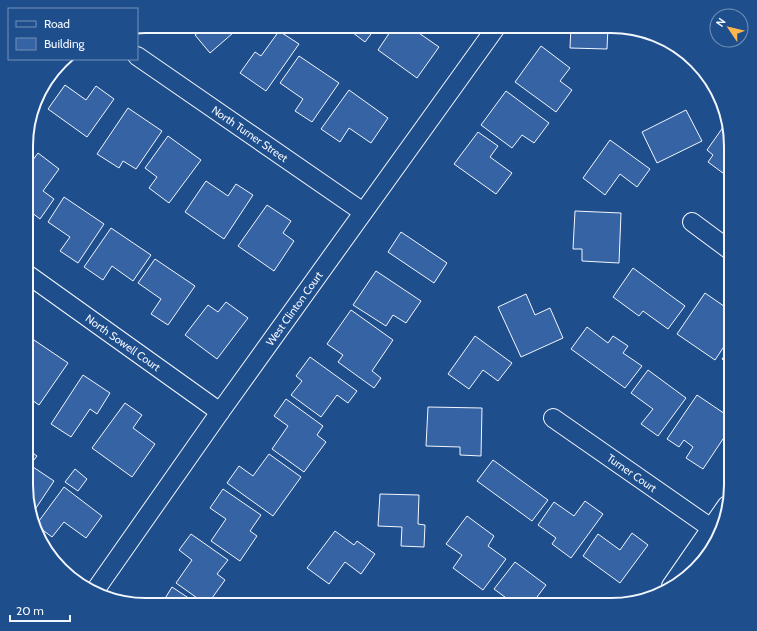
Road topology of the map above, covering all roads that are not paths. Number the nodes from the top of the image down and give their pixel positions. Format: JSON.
{"nodes":[{"id":1,"x":492,"y":33,"type":"edge"},
{"id":2,"x":138,"y":57,"type":"edge"},
{"id":3,"x":363,"y":212,"type":"junction"},
{"id":4,"x":692,"y":222,"type":"dead end"},
{"id":5,"x":724,"y":246,"type":"edge"},
{"id":6,"x":33,"y":278,"type":"edge"},
{"id":7,"x":220,"y":412,"type":"junction"},
{"id":8,"x":553,"y":418,"type":"dead end"},
{"id":9,"x":719,"y":518,"type":"edge"},
{"id":10,"x":711,"y":528,"type":"junction"},
{"id":11,"x":677,"y":577,"type":"edge"},
{"id":12,"x":98,"y":587,"type":"edge"}],
"edges":[{"from":1,"to":3,"type":"street","name":"West Clinton Court"},
{"from":2,"to":3,"type":"street","name":"North Turner Street"},
{"from":3,"to":7,"type":"street","name":"West Clinton Court"},
{"from":4,"to":5,"type":"street"},
{"from":6,"to":7,"type":"street","name":"North Sowell Court"},
{"from":7,"to":12,"type":"street","name":"West Clinton Court"},
{"from":8,"to":10,"type":"street","name":"Turner Court"},
{"from":9,"to":10,"type":"street"},
{"from":10,"to":11,"type":"street"}]}
